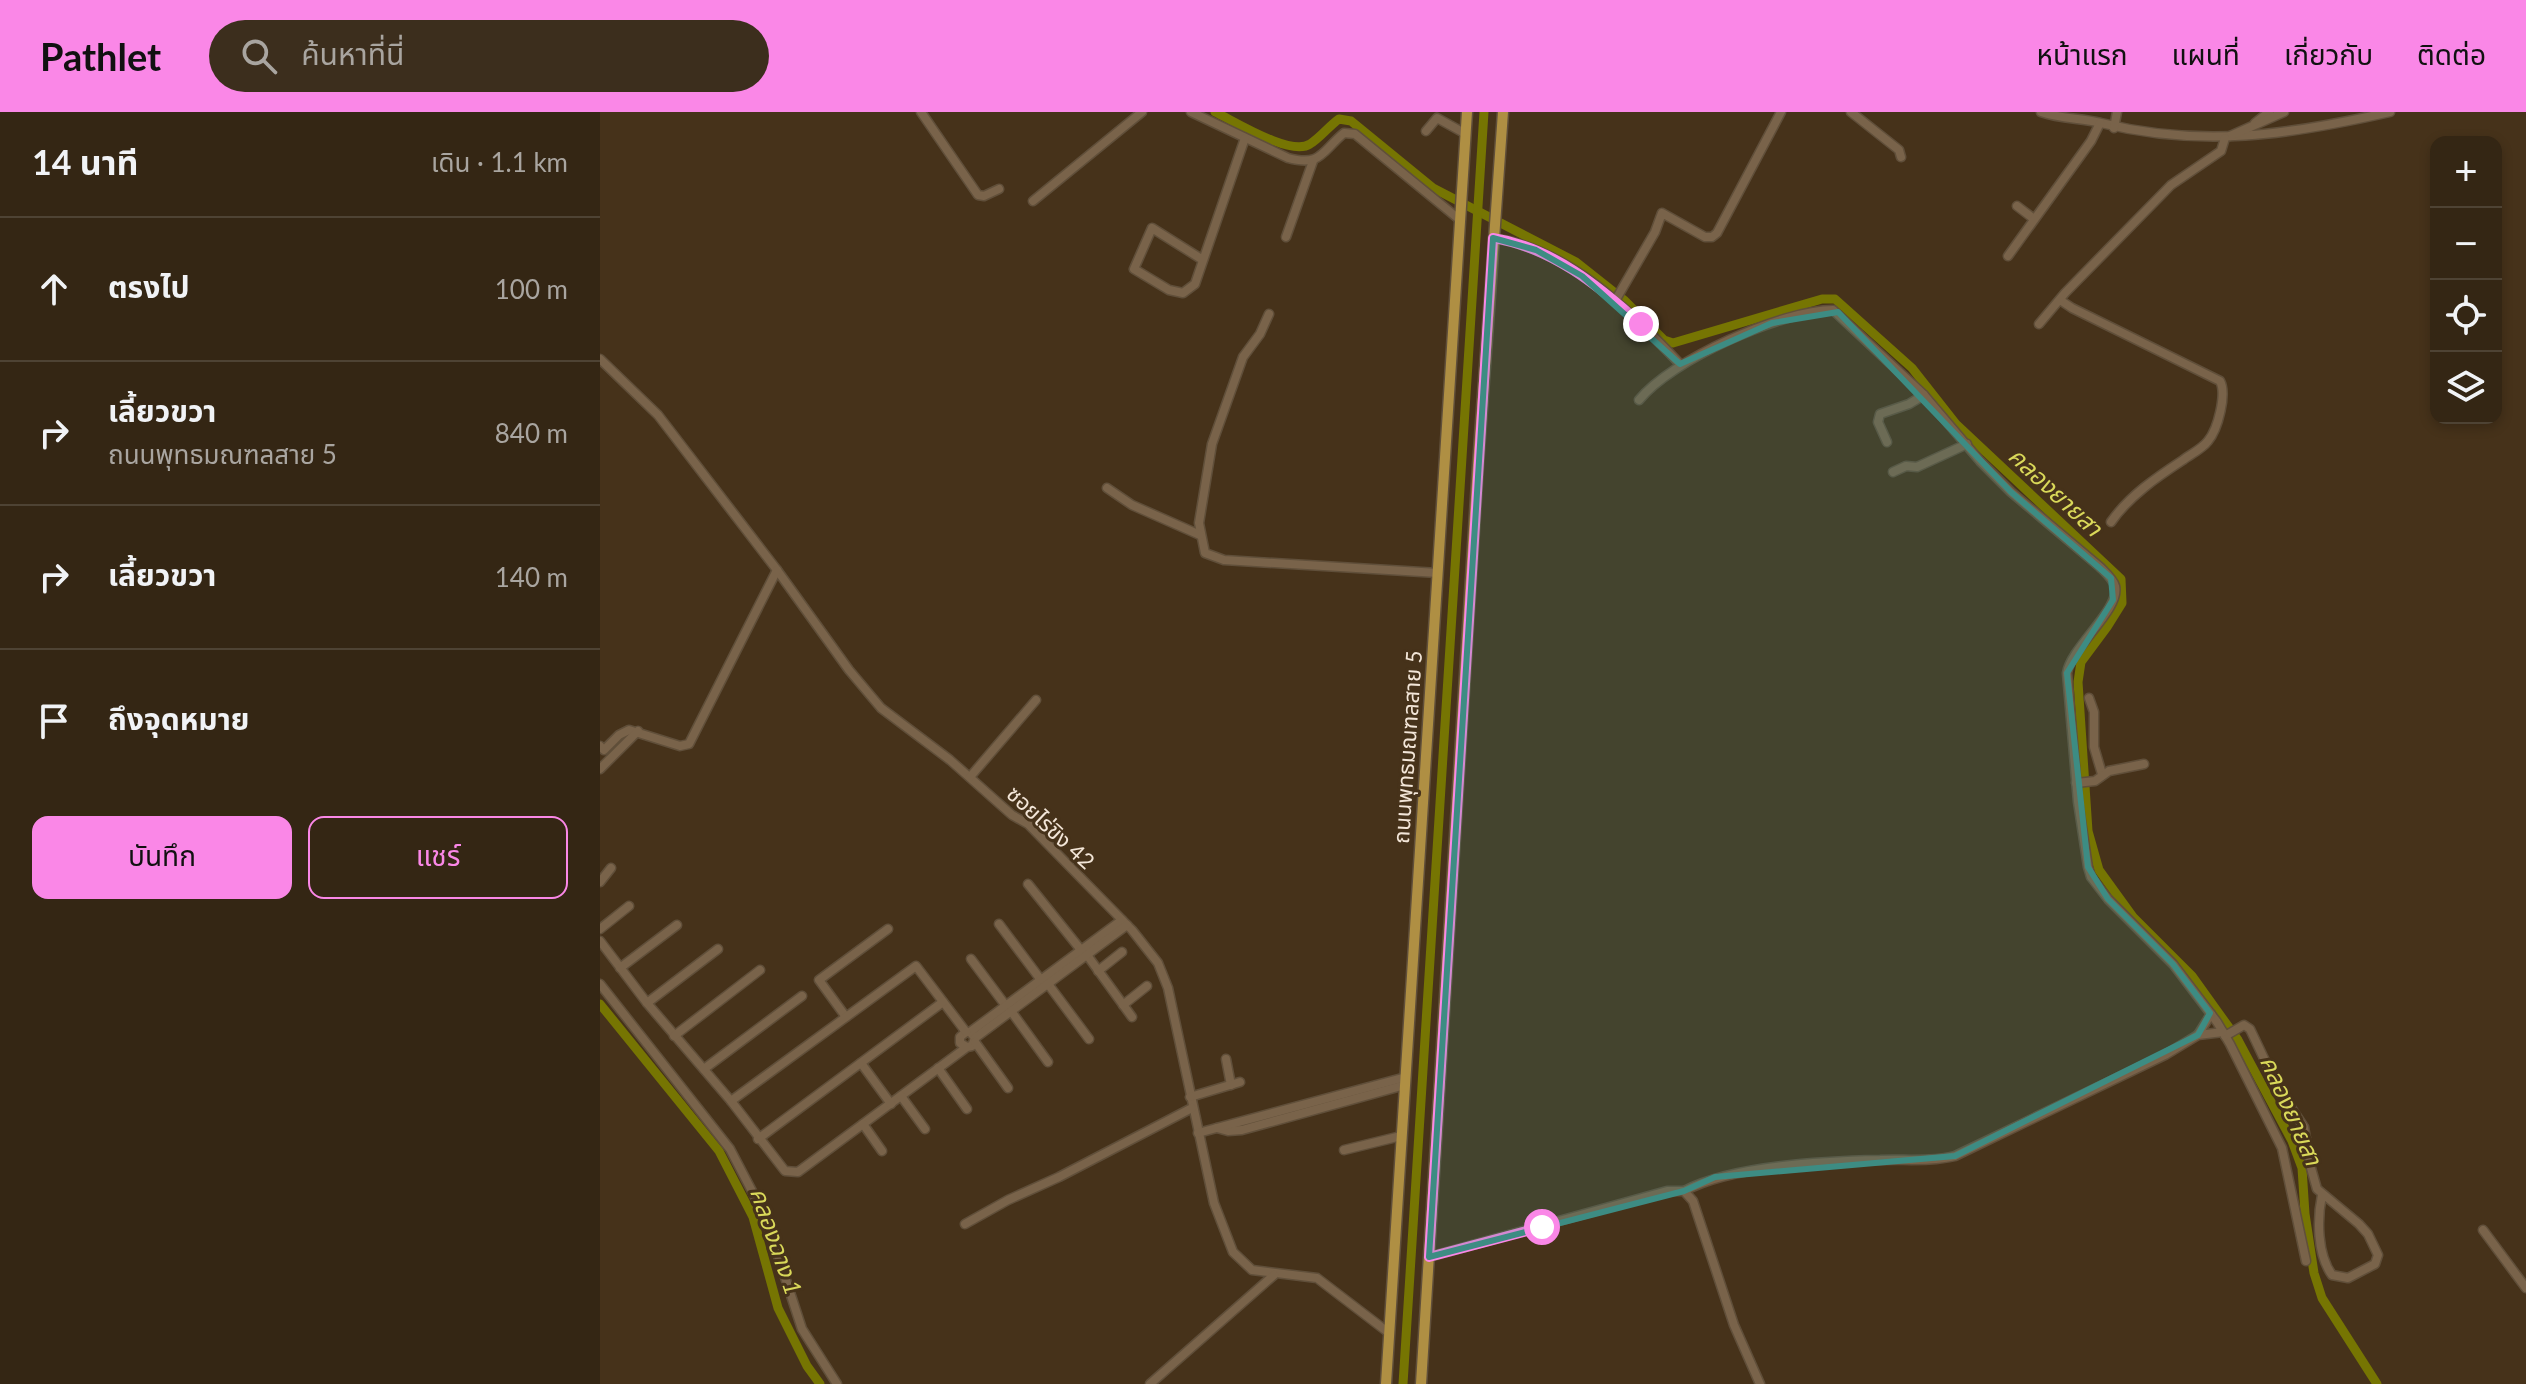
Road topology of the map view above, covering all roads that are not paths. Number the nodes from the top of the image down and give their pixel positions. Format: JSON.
{"nodes":[{"id":1,"x":921,"y":112,"type":"edge"},
{"id":2,"x":1142,"y":112,"type":"edge"},
{"id":3,"x":1191,"y":112,"type":"edge"},
{"id":4,"x":1467,"y":112,"type":"edge"},
{"id":5,"x":1503,"y":112,"type":"edge"},
{"id":6,"x":1781,"y":112,"type":"edge"},
{"id":7,"x":1851,"y":112,"type":"edge"},
{"id":8,"x":2041,"y":112,"type":"edge"},
{"id":9,"x":2117,"y":112,"type":"edge"},
{"id":10,"x":2269,"y":112,"type":"edge"},
{"id":11,"x":2284,"y":112,"type":"edge"},
{"id":12,"x":2390,"y":112,"type":"edge"},
{"id":13,"x":2100,"y":123,"type":"junction"},
{"id":14,"x":2254,"y":124,"type":"junction"},
{"id":15,"x":2114,"y":128,"type":"junction"},
{"id":16,"x":1426,"y":131,"type":"dead end"},
{"id":17,"x":1466,"y":134,"type":"junction"},
{"id":18,"x":2227,"y":137,"type":"junction"},
{"id":19,"x":1245,"y":138,"type":"junction"},
{"id":20,"x":1901,"y":157,"type":"dead end"},
{"id":21,"x":1313,"y":161,"type":"junction"},
{"id":22,"x":999,"y":189,"type":"dead end"},
{"id":23,"x":1033,"y":201,"type":"dead end"},
{"id":24,"x":2017,"y":206,"type":"dead end"},
{"id":25,"x":1460,"y":218,"type":"junction"},
{"id":26,"x":2034,"y":219,"type":"junction"},
{"id":27,"x":1286,"y":237,"type":"dead end"},
{"id":28,"x":1494,"y":237,"type":"junction"},
{"id":29,"x":2008,"y":256,"type":"dead end"},
{"id":30,"x":1203,"y":260,"type":"junction"},
{"id":31,"x":1616,"y":300,"type":"junction"},
{"id":32,"x":2060,"y":300,"type":"junction"},
{"id":33,"x":1269,"y":314,"type":"dead end"},
{"id":34,"x":2039,"y":324,"type":"dead end"},
{"id":35,"x":600,"y":359,"type":"edge"},
{"id":36,"x":1680,"y":364,"type":"junction"},
{"id":37,"x":1924,"y":395,"type":"junction"},
{"id":38,"x":1639,"y":400,"type":"dead end"},
{"id":39,"x":1887,"y":442,"type":"dead end"},
{"id":40,"x":1967,"y":444,"type":"junction"},
{"id":41,"x":1893,"y":472,"type":"dead end"},
{"id":42,"x":1107,"y":488,"type":"dead end"},
{"id":43,"x":2111,"y":522,"type":"dead end"},
{"id":44,"x":1200,"y":535,"type":"junction"},
{"id":45,"x":777,"y":570,"type":"junction"},
{"id":46,"x":1438,"y":573,"type":"junction"},
{"id":47,"x":2089,"y":698,"type":"dead end"},
{"id":48,"x":1036,"y":700,"type":"dead end"},
{"id":49,"x":638,"y":731,"type":"junction"},
{"id":50,"x":601,"y":750,"type":"edge"},
{"id":51,"x":2144,"y":764,"type":"dead end"},
{"id":52,"x":600,"y":769,"type":"edge"},
{"id":53,"x":970,"y":777,"type":"junction"},
{"id":54,"x":2098,"y":778,"type":"junction"},
{"id":55,"x":2080,"y":783,"type":"junction"},
{"id":56,"x":611,"y":868,"type":"dead end"},
{"id":57,"x":600,"y":882,"type":"edge"},
{"id":58,"x":1028,"y":884,"type":"dead end"},
{"id":59,"x":629,"y":906,"type":"dead end"},
{"id":60,"x":1124,"y":923,"type":"junction"},
{"id":61,"x":999,"y":924,"type":"dead end"},
{"id":62,"x":677,"y":925,"type":"dead end"},
{"id":63,"x":600,"y":929,"type":"edge"},
{"id":64,"x":888,"y":929,"type":"dead end"},
{"id":65,"x":600,"y":941,"type":"edge"},
{"id":66,"x":718,"y":949,"type":"dead end"},
{"id":67,"x":1122,"y":952,"type":"dead end"},
{"id":68,"x":1084,"y":953,"type":"junction"},
{"id":69,"x":971,"y":959,"type":"dead end"},
{"id":70,"x":620,"y":968,"type":"junction"},
{"id":71,"x":760,"y":970,"type":"dead end"},
{"id":72,"x":1098,"y":971,"type":"junction"},
{"id":73,"x":1045,"y":982,"type":"junction"},
{"id":74,"x":600,"y":984,"type":"edge"},
{"id":75,"x":1147,"y":986,"type":"dead end"},
{"id":76,"x":802,"y":996,"type":"dead end"},
{"id":77,"x":943,"y":1002,"type":"junction"},
{"id":78,"x":647,"y":1003,"type":"junction"},
{"id":79,"x":1123,"y":1005,"type":"junction"},
{"id":80,"x":1008,"y":1009,"type":"junction"},
{"id":81,"x":2211,"y":1014,"type":"junction"},
{"id":82,"x":846,"y":1017,"type":"junction"},
{"id":83,"x":1132,"y":1017,"type":"dead end"},
{"id":84,"x":2226,"y":1034,"type":"junction"},
{"id":85,"x":2198,"y":1035,"type":"junction"},
{"id":86,"x":674,"y":1036,"type":"junction"},
{"id":87,"x":971,"y":1038,"type":"junction"},
{"id":88,"x":1089,"y":1039,"type":"dead end"},
{"id":89,"x":1226,"y":1059,"type":"dead end"},
{"id":90,"x":1048,"y":1062,"type":"dead end"},
{"id":91,"x":861,"y":1063,"type":"junction"},
{"id":92,"x":938,"y":1068,"type":"junction"},
{"id":93,"x":704,"y":1069,"type":"junction"},
{"id":94,"x":1406,"y":1081,"type":"junction"},
{"id":95,"x":1008,"y":1088,"type":"dead end"},
{"id":96,"x":901,"y":1096,"type":"junction"},
{"id":97,"x":1190,"y":1097,"type":"junction"},
{"id":98,"x":731,"y":1101,"type":"junction"},
{"id":99,"x":891,"y":1104,"type":"junction"},
{"id":100,"x":1192,"y":1108,"type":"junction"},
{"id":101,"x":967,"y":1109,"type":"dead end"},
{"id":102,"x":863,"y":1124,"type":"junction"},
{"id":103,"x":925,"y":1129,"type":"dead end"},
{"id":104,"x":1198,"y":1133,"type":"junction"},
{"id":105,"x":1401,"y":1136,"type":"junction"},
{"id":106,"x":758,"y":1139,"type":"junction"},
{"id":107,"x":1344,"y":1150,"type":"dead end"},
{"id":108,"x":882,"y":1151,"type":"dead end"},
{"id":109,"x":1684,"y":1191,"type":"junction"},
{"id":110,"x":2322,"y":1195,"type":"junction"},
{"id":111,"x":965,"y":1224,"type":"dead end"},
{"id":112,"x":2483,"y":1230,"type":"dead end"},
{"id":113,"x":1429,"y":1257,"type":"junction"},
{"id":114,"x":2306,"y":1261,"type":"dead end"},
{"id":115,"x":1274,"y":1275,"type":"junction"},
{"id":116,"x":2526,"y":1288,"type":"edge"},
{"id":117,"x":1389,"y":1333,"type":"junction"},
{"id":118,"x":837,"y":1384,"type":"edge"},
{"id":119,"x":1150,"y":1384,"type":"edge"},
{"id":120,"x":1386,"y":1384,"type":"edge"},
{"id":121,"x":1421,"y":1384,"type":"edge"},
{"id":122,"x":1760,"y":1384,"type":"edge"}],
"edges":[{"from":1,"to":22,"type":"street"},
{"from":2,"to":23,"type":"street"},
{"from":3,"to":19,"type":"street"},
{"from":4,"to":17,"type":"main road","name":"ถนนพุทธมณฑลสาย 5"},
{"from":5,"to":28,"type":"main road"},
{"from":6,"to":31,"type":"street"},
{"from":7,"to":20,"type":"street"},
{"from":8,"to":13,"type":"street"},
{"from":9,"to":15,"type":"street"},
{"from":10,"to":14,"type":"street"},
{"from":11,"to":14,"type":"street"},
{"from":12,"to":18,"type":"street"},
{"from":13,"to":15,"type":"street"},
{"from":13,"to":26,"type":"street"},
{"from":14,"to":18,"type":"street"},
{"from":15,"to":18,"type":"street"},
{"from":16,"to":17,"type":"street"},
{"from":17,"to":25,"type":"main road","name":"ถนนพุทธมณฑลสาย 5"},
{"from":18,"to":32,"type":"street"},
{"from":19,"to":21,"type":"street"},
{"from":19,"to":30,"type":"street"},
{"from":21,"to":25,"type":"street"},
{"from":21,"to":27,"type":"street"},
{"from":24,"to":26,"type":"street"},
{"from":25,"to":46,"type":"main road","name":"ถนนพุทธมณฑลสาย 5"},
{"from":26,"to":29,"type":"street"},
{"from":28,"to":31,"type":"street"},
{"from":28,"to":113,"type":"main road"},
{"from":30,"to":30,"type":"street"},
{"from":31,"to":36,"type":"street"},
{"from":32,"to":34,"type":"street"},
{"from":32,"to":43,"type":"street"},
{"from":33,"to":44,"type":"street"},
{"from":35,"to":45,"type":"street","name":"ซอยไร่ขิง 42"},
{"from":36,"to":37,"type":"street"},
{"from":36,"to":38,"type":"street"},
{"from":37,"to":39,"type":"street"},
{"from":37,"to":40,"type":"street"},
{"from":40,"to":41,"type":"street"},
{"from":40,"to":55,"type":"street"},
{"from":42,"to":44,"type":"street"},
{"from":44,"to":46,"type":"street"},
{"from":45,"to":49,"type":"street"},
{"from":45,"to":53,"type":"street","name":"ซอยไร่ขิง 42"},
{"from":46,"to":94,"type":"main road","name":"ถนนพุทธมณฑลสาย 5"},
{"from":47,"to":54,"type":"street"},
{"from":48,"to":53,"type":"street"},
{"from":49,"to":50,"type":"street"},
{"from":49,"to":52,"type":"street"},
{"from":51,"to":54,"type":"street"},
{"from":53,"to":60,"type":"street","name":"ซอยไร่ขิง 42"},
{"from":54,"to":55,"type":"street"},
{"from":55,"to":81,"type":"street"},
{"from":56,"to":57,"type":"street"},
{"from":58,"to":68,"type":"street"},
{"from":59,"to":63,"type":"street"},
{"from":60,"to":68,"type":"street"},
{"from":60,"to":97,"type":"street","name":"ซอยไร่ขิง 42"},
{"from":61,"to":73,"type":"street"},
{"from":62,"to":70,"type":"street"},
{"from":64,"to":82,"type":"street"},
{"from":65,"to":70,"type":"street"},
{"from":66,"to":78,"type":"street"},
{"from":67,"to":72,"type":"street"},
{"from":68,"to":72,"type":"street"},
{"from":68,"to":73,"type":"street"},
{"from":69,"to":80,"type":"street"},
{"from":70,"to":78,"type":"street"},
{"from":71,"to":86,"type":"street"},
{"from":72,"to":79,"type":"street"},
{"from":73,"to":80,"type":"street"},
{"from":73,"to":88,"type":"street"},
{"from":74,"to":118,"type":"street"},
{"from":75,"to":79,"type":"street"},
{"from":76,"to":93,"type":"street"},
{"from":77,"to":82,"type":"street"},
{"from":77,"to":87,"type":"street"},
{"from":77,"to":91,"type":"street"},
{"from":78,"to":86,"type":"street"},
{"from":79,"to":83,"type":"street"},
{"from":80,"to":87,"type":"street"},
{"from":80,"to":90,"type":"street"},
{"from":81,"to":84,"type":"street"},
{"from":81,"to":85,"type":"street"},
{"from":82,"to":98,"type":"street"},
{"from":84,"to":85,"type":"street"},
{"from":84,"to":110,"type":"street"},
{"from":84,"to":114,"type":"street"},
{"from":85,"to":109,"type":"street"},
{"from":86,"to":93,"type":"street"},
{"from":87,"to":92,"type":"street"},
{"from":87,"to":95,"type":"street"},
{"from":89,"to":97,"type":"street"},
{"from":91,"to":99,"type":"street"},
{"from":91,"to":106,"type":"street"},
{"from":92,"to":96,"type":"street"},
{"from":92,"to":101,"type":"street"},
{"from":93,"to":98,"type":"street"},
{"from":94,"to":104,"type":"street"},
{"from":94,"to":105,"type":"main road","name":"ถนนพุทธมณฑลสาย 5"},
{"from":96,"to":99,"type":"street"},
{"from":96,"to":103,"type":"street"},
{"from":97,"to":100,"type":"street","name":"ซอยไร่ขิง 42"},
{"from":98,"to":106,"type":"street"},
{"from":99,"to":102,"type":"street"},
{"from":100,"to":104,"type":"street","name":"ซอยไร่ขิง 42"},
{"from":100,"to":111,"type":"street"},
{"from":102,"to":106,"type":"street"},
{"from":102,"to":108,"type":"street"},
{"from":104,"to":115,"type":"street","name":"ซอยไร่ขิง 42"},
{"from":105,"to":107,"type":"street"},
{"from":105,"to":117,"type":"main road","name":"ถนนพุทธมณฑลสาย 5"},
{"from":109,"to":113,"type":"street"},
{"from":109,"to":122,"type":"street"},
{"from":110,"to":110,"type":"street"},
{"from":112,"to":116,"type":"street"},
{"from":113,"to":121,"type":"main road"},
{"from":115,"to":117,"type":"street","name":"ซอยไร่ขิง 42"},
{"from":115,"to":119,"type":"street"},
{"from":117,"to":120,"type":"main road","name":"ถนนพุทธมณฑลสาย 5"}]}
